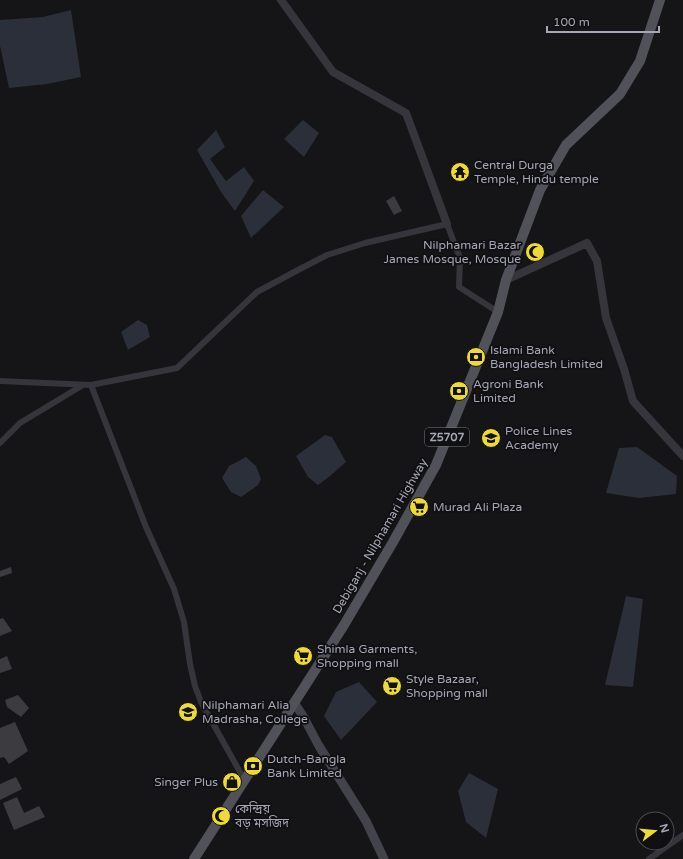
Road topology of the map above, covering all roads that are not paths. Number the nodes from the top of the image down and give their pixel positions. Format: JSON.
{"nodes":[{"id":1,"x":281,"y":0,"type":"edge"},
{"id":2,"x":660,"y":0,"type":"edge"},
{"id":3,"x":447,"y":224,"type":"junction"},
{"id":4,"x":506,"y":280,"type":"junction"},
{"id":5,"x":498,"y":312,"type":"junction"},
{"id":6,"x":0,"y":381,"type":"edge"},
{"id":7,"x":83,"y":385,"type":"junction"},
{"id":8,"x":91,"y":385,"type":"junction"},
{"id":9,"x":0,"y":443,"type":"edge"},
{"id":10,"x":683,"y":456,"type":"edge"},
{"id":11,"x":295,"y":704,"type":"junction"},
{"id":12,"x":245,"y":781,"type":"junction"},
{"id":13,"x":683,"y":835,"type":"edge"},
{"id":14,"x":194,"y":859,"type":"edge"},
{"id":15,"x":384,"y":859,"type":"edge"},
{"id":16,"x":649,"y":859,"type":"edge"}],
"edges":[{"from":1,"to":3,"type":"street"},
{"from":2,"to":4,"type":"main road","name":"Debiganj - Nilphamari Highway","number":"Z5707"},
{"from":3,"to":5,"type":"street"},
{"from":3,"to":8,"type":"street"},
{"from":4,"to":5,"type":"main road","name":"Debiganj - Nilphamari Highway","number":"Z5707"},
{"from":4,"to":10,"type":"street"},
{"from":5,"to":11,"type":"main road","name":"Debiganj - Nilphamari Highway","number":"Z5707"},
{"from":6,"to":7,"type":"street"},
{"from":7,"to":8,"type":"street"},
{"from":7,"to":9,"type":"street"},
{"from":8,"to":12,"type":"street"},
{"from":11,"to":12,"type":"main road","name":"Debiganj - Nilphamari Highway","number":"Z5707"},
{"from":11,"to":15,"type":"main road"},
{"from":12,"to":14,"type":"main road","name":"Debiganj - Nilphamari Highway","number":"Z5707"},
{"from":13,"to":16,"type":"street"}]}
